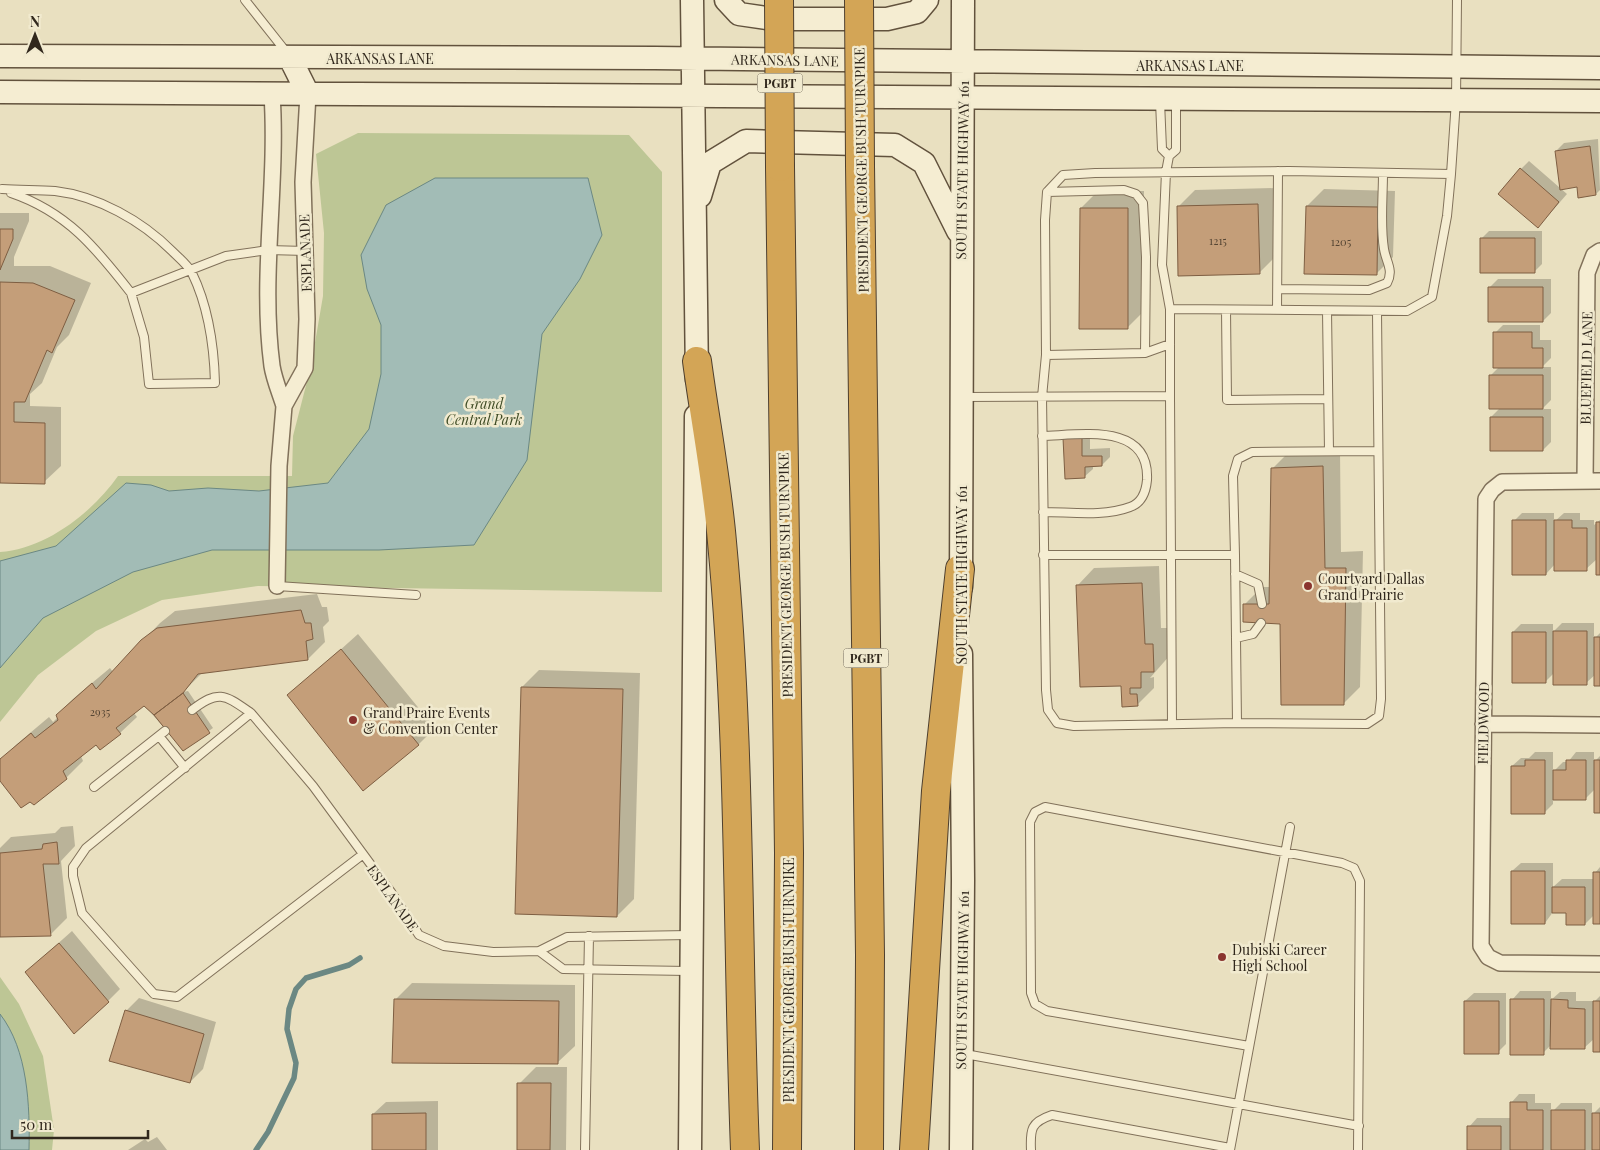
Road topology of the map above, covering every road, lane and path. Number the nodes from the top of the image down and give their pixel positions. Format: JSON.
{"nodes":[{"id":1,"x":245,"y":0,"type":"edge"},
{"id":2,"x":692,"y":0,"type":"edge"},
{"id":3,"x":726,"y":0,"type":"edge"},
{"id":4,"x":779,"y":0,"type":"edge"},
{"id":5,"x":859,"y":0,"type":"edge"},
{"id":6,"x":927,"y":0,"type":"edge"},
{"id":7,"x":963,"y":0,"type":"edge"},
{"id":8,"x":1457,"y":0,"type":"edge"},
{"id":9,"x":0,"y":56,"type":"edge"},
{"id":10,"x":290,"y":58,"type":"junction"},
{"id":11,"x":692,"y":59,"type":"junction"},
{"id":12,"x":964,"y":63,"type":"junction"},
{"id":13,"x":1457,"y":66,"type":"junction"},
{"id":14,"x":1600,"y":68,"type":"edge"},
{"id":15,"x":0,"y":92,"type":"edge"},
{"id":16,"x":272,"y":94,"type":"junction"},
{"id":17,"x":308,"y":94,"type":"junction"},
{"id":18,"x":692,"y":96,"type":"junction"},
{"id":19,"x":963,"y":96,"type":"junction"},
{"id":20,"x":1168,"y":98,"type":"junction"},
{"id":21,"x":1456,"y":100,"type":"junction"},
{"id":22,"x":1600,"y":101,"type":"edge"},
{"id":23,"x":1169,"y":156,"type":"junction"},
{"id":24,"x":1278,"y":171,"type":"junction"},
{"id":25,"x":1166,"y":172,"type":"junction"},
{"id":26,"x":1383,"y":173,"type":"junction"},
{"id":27,"x":1451,"y":174,"type":"junction"},
{"id":28,"x":1,"y":189,"type":"edge"},
{"id":29,"x":1047,"y":192,"type":"junction"},
{"id":30,"x":694,"y":214,"type":"junction"},
{"id":31,"x":961,"y":239,"type":"junction"},
{"id":32,"x":268,"y":250,"type":"junction"},
{"id":33,"x":306,"y":250,"type":"junction"},
{"id":34,"x":1597,"y":253,"type":"edge"},
{"id":35,"x":192,"y":271,"type":"junction"},
{"id":36,"x":1278,"y":289,"type":"junction"},
{"id":37,"x":131,"y":293,"type":"junction"},
{"id":38,"x":1170,"y":310,"type":"junction"},
{"id":39,"x":1226,"y":310,"type":"junction"},
{"id":40,"x":1277,"y":310,"type":"junction"},
{"id":41,"x":1327,"y":311,"type":"junction"},
{"id":42,"x":1376,"y":312,"type":"junction"},
{"id":43,"x":1170,"y":344,"type":"junction"},
{"id":44,"x":1144,"y":353,"type":"junction"},
{"id":45,"x":1046,"y":355,"type":"junction"},
{"id":46,"x":697,"y":361,"type":"junction"},
{"id":47,"x":1170,"y":396,"type":"junction"},
{"id":48,"x":961,"y":397,"type":"junction"},
{"id":49,"x":1042,"y":397,"type":"junction"},
{"id":50,"x":1328,"y":400,"type":"junction"},
{"id":51,"x":284,"y":406,"type":"junction"},
{"id":52,"x":1042,"y":436,"type":"junction"},
{"id":53,"x":1329,"y":451,"type":"junction"},
{"id":54,"x":1378,"y":452,"type":"junction"},
{"id":55,"x":1585,"y":481,"type":"junction"},
{"id":56,"x":1600,"y":481,"type":"edge"},
{"id":57,"x":1043,"y":512,"type":"junction"},
{"id":58,"x":1172,"y":554,"type":"junction"},
{"id":59,"x":1043,"y":555,"type":"junction"},
{"id":60,"x":1234,"y":555,"type":"junction"},
{"id":61,"x":960,"y":568,"type":"junction"},
{"id":62,"x":1235,"y":574,"type":"junction"},
{"id":63,"x":277,"y":586,"type":"joint"},
{"id":64,"x":416,"y":595,"type":"dead end"},
{"id":65,"x":1262,"y":604,"type":"dead end"},
{"id":66,"x":1261,"y":623,"type":"dead end"},
{"id":67,"x":1236,"y":638,"type":"junction"},
{"id":68,"x":192,"y":710,"type":"dead end"},
{"id":69,"x":251,"y":713,"type":"junction"},
{"id":70,"x":1237,"y":723,"type":"junction"},
{"id":71,"x":1172,"y":724,"type":"junction"},
{"id":72,"x":1483,"y":724,"type":"junction"},
{"id":73,"x":1600,"y":725,"type":"edge"},
{"id":74,"x":184,"y":768,"type":"junction"},
{"id":75,"x":94,"y":787,"type":"dead end"},
{"id":76,"x":1290,"y":827,"type":"dead end"},
{"id":77,"x":1285,"y":853,"type":"junction"},
{"id":78,"x":362,"y":855,"type":"junction"},
{"id":79,"x":692,"y":935,"type":"junction"},
{"id":80,"x":589,"y":936,"type":"junction"},
{"id":81,"x":539,"y":951,"type":"junction"},
{"id":82,"x":1600,"y":964,"type":"edge"},
{"id":83,"x":589,"y":970,"type":"junction"},
{"id":84,"x":692,"y":971,"type":"junction"},
{"id":85,"x":1249,"y":1046,"type":"junction"},
{"id":86,"x":961,"y":1053,"type":"junction"},
{"id":87,"x":1238,"y":1106,"type":"junction"},
{"id":88,"x":1359,"y":1126,"type":"junction"},
{"id":89,"x":1230,"y":1149,"type":"edge"},
{"id":90,"x":585,"y":1150,"type":"edge"},
{"id":91,"x":690,"y":1150,"type":"edge"},
{"id":92,"x":745,"y":1150,"type":"edge"},
{"id":93,"x":787,"y":1150,"type":"edge"},
{"id":94,"x":869,"y":1150,"type":"edge"},
{"id":95,"x":914,"y":1150,"type":"edge"},
{"id":96,"x":961,"y":1150,"type":"edge"},
{"id":97,"x":1031,"y":1150,"type":"edge"},
{"id":98,"x":1358,"y":1150,"type":"edge"}],
"edges":[{"from":1,"to":10,"type":"lane"},
{"from":2,"to":11,"type":"main road"},
{"from":3,"to":6,"type":"main road"},
{"from":4,"to":93,"type":"highway","name":"PRESIDENT GEORGE BUSH TURNPIKE","number":"PGBT","bridge":true},
{"from":5,"to":94,"type":"highway","name":"PRESIDENT GEORGE BUSH TURNPIKE","number":"PGBT","bridge":true},
{"from":7,"to":12,"type":"main road","name":"SOUTH STATE HIGHWAY 161"},
{"from":8,"to":13,"type":"lane"},
{"from":9,"to":10,"type":"main road","name":"ARKANSAS LANE"},
{"from":10,"to":11,"type":"main road","name":"ARKANSAS LANE"},
{"from":10,"to":16,"type":"main road"},
{"from":10,"to":17,"type":"main road"},
{"from":11,"to":12,"type":"main road","name":"ARKANSAS LANE"},
{"from":11,"to":18,"type":"main road"},
{"from":12,"to":13,"type":"main road","name":"ARKANSAS LANE"},
{"from":12,"to":19,"type":"main road","name":"SOUTH STATE HIGHWAY 161"},
{"from":13,"to":14,"type":"main road","name":"ARKANSAS LANE"},
{"from":13,"to":21,"type":"lane"},
{"from":15,"to":16,"type":"main road"},
{"from":16,"to":17,"type":"main road"},
{"from":16,"to":32,"type":"street","name":"ESPLANADE"},
{"from":17,"to":18,"type":"main road"},
{"from":17,"to":33,"type":"street","name":"ESPLANADE"},
{"from":18,"to":19,"type":"main road"},
{"from":18,"to":30,"type":"main road"},
{"from":19,"to":20,"type":"main road"},
{"from":19,"to":31,"type":"main road","name":"SOUTH STATE HIGHWAY 161"},
{"from":20,"to":21,"type":"main road"},
{"from":20,"to":23,"type":"lane"},
{"from":20,"to":23,"type":"lane"},
{"from":21,"to":22,"type":"main road"},
{"from":21,"to":27,"type":"lane"},
{"from":23,"to":25,"type":"lane"},
{"from":24,"to":25,"type":"lane"},
{"from":24,"to":26,"type":"lane"},
{"from":24,"to":36,"type":"lane"},
{"from":25,"to":29,"type":"lane"},
{"from":25,"to":38,"type":"lane"},
{"from":26,"to":27,"type":"lane"},
{"from":26,"to":36,"type":"lane"},
{"from":27,"to":42,"type":"lane"},
{"from":28,"to":35,"type":"lane"},
{"from":28,"to":37,"type":"lane"},
{"from":29,"to":44,"type":"lane"},
{"from":29,"to":45,"type":"lane"},
{"from":30,"to":31,"type":"main road"},
{"from":30,"to":46,"type":"main road"},
{"from":31,"to":48,"type":"main road","name":"SOUTH STATE HIGHWAY 161"},
{"from":32,"to":33,"type":"lane"},
{"from":32,"to":35,"type":"lane"},
{"from":32,"to":51,"type":"street","name":"ESPLANADE"},
{"from":33,"to":51,"type":"street","name":"ESPLANADE"},
{"from":34,"to":55,"type":"street","name":"BLUEFIELD LANE"},
{"from":35,"to":37,"type":"lane"},
{"from":35,"to":37,"type":"lane"},
{"from":36,"to":40,"type":"lane"},
{"from":38,"to":39,"type":"lane"},
{"from":38,"to":43,"type":"lane"},
{"from":39,"to":40,"type":"lane"},
{"from":39,"to":50,"type":"lane"},
{"from":40,"to":41,"type":"lane"},
{"from":41,"to":42,"type":"lane"},
{"from":41,"to":50,"type":"lane"},
{"from":42,"to":54,"type":"lane"},
{"from":43,"to":44,"type":"lane"},
{"from":43,"to":47,"type":"lane"},
{"from":44,"to":45,"type":"lane"},
{"from":45,"to":49,"type":"lane"},
{"from":46,"to":79,"type":"main road"},
{"from":46,"to":92,"type":"highway"},
{"from":47,"to":49,"type":"lane"},
{"from":47,"to":58,"type":"lane"},
{"from":48,"to":49,"type":"lane"},
{"from":48,"to":61,"type":"main road","name":"SOUTH STATE HIGHWAY 161"},
{"from":49,"to":52,"type":"lane"},
{"from":50,"to":53,"type":"lane"},
{"from":51,"to":63,"type":"street","name":"ESPLANADE"},
{"from":52,"to":57,"type":"lane"},
{"from":52,"to":57,"type":"lane"},
{"from":53,"to":54,"type":"lane"},
{"from":53,"to":60,"type":"lane"},
{"from":54,"to":70,"type":"lane"},
{"from":55,"to":56,"type":"street"},
{"from":55,"to":72,"type":"street","name":"FIELDWOOD"},
{"from":57,"to":59,"type":"lane"},
{"from":58,"to":59,"type":"lane"},
{"from":58,"to":60,"type":"lane"},
{"from":58,"to":71,"type":"lane"},
{"from":59,"to":71,"type":"lane"},
{"from":60,"to":62,"type":"lane"},
{"from":61,"to":86,"type":"main road","name":"SOUTH STATE HIGHWAY 161"},
{"from":61,"to":95,"type":"highway"},
{"from":62,"to":65,"type":"lane"},
{"from":62,"to":67,"type":"lane"},
{"from":63,"to":64,"type":"lane"},
{"from":66,"to":67,"type":"lane"},
{"from":67,"to":70,"type":"lane"},
{"from":68,"to":69,"type":"lane","name":"ESPLANADE"},
{"from":69,"to":74,"type":"lane"},
{"from":69,"to":78,"type":"lane","name":"ESPLANADE"},
{"from":70,"to":71,"type":"lane"},
{"from":72,"to":73,"type":"street"},
{"from":72,"to":82,"type":"street","name":"FIELDWOOD"},
{"from":74,"to":75,"type":"lane"},
{"from":74,"to":78,"type":"lane"},
{"from":76,"to":77,"type":"lane"},
{"from":77,"to":85,"type":"lane"},
{"from":77,"to":85,"type":"lane"},
{"from":77,"to":88,"type":"lane"},
{"from":78,"to":81,"type":"lane","name":"ESPLANADE"},
{"from":79,"to":80,"type":"lane"},
{"from":79,"to":84,"type":"main road"},
{"from":80,"to":81,"type":"lane"},
{"from":80,"to":83,"type":"lane"},
{"from":81,"to":83,"type":"lane"},
{"from":83,"to":84,"type":"lane"},
{"from":83,"to":90,"type":"lane"},
{"from":84,"to":91,"type":"main road"},
{"from":85,"to":87,"type":"lane"},
{"from":86,"to":87,"type":"lane"},
{"from":86,"to":96,"type":"main road","name":"SOUTH STATE HIGHWAY 161"},
{"from":87,"to":88,"type":"lane"},
{"from":87,"to":89,"type":"lane"},
{"from":88,"to":98,"type":"lane"},
{"from":89,"to":97,"type":"lane"}]}
